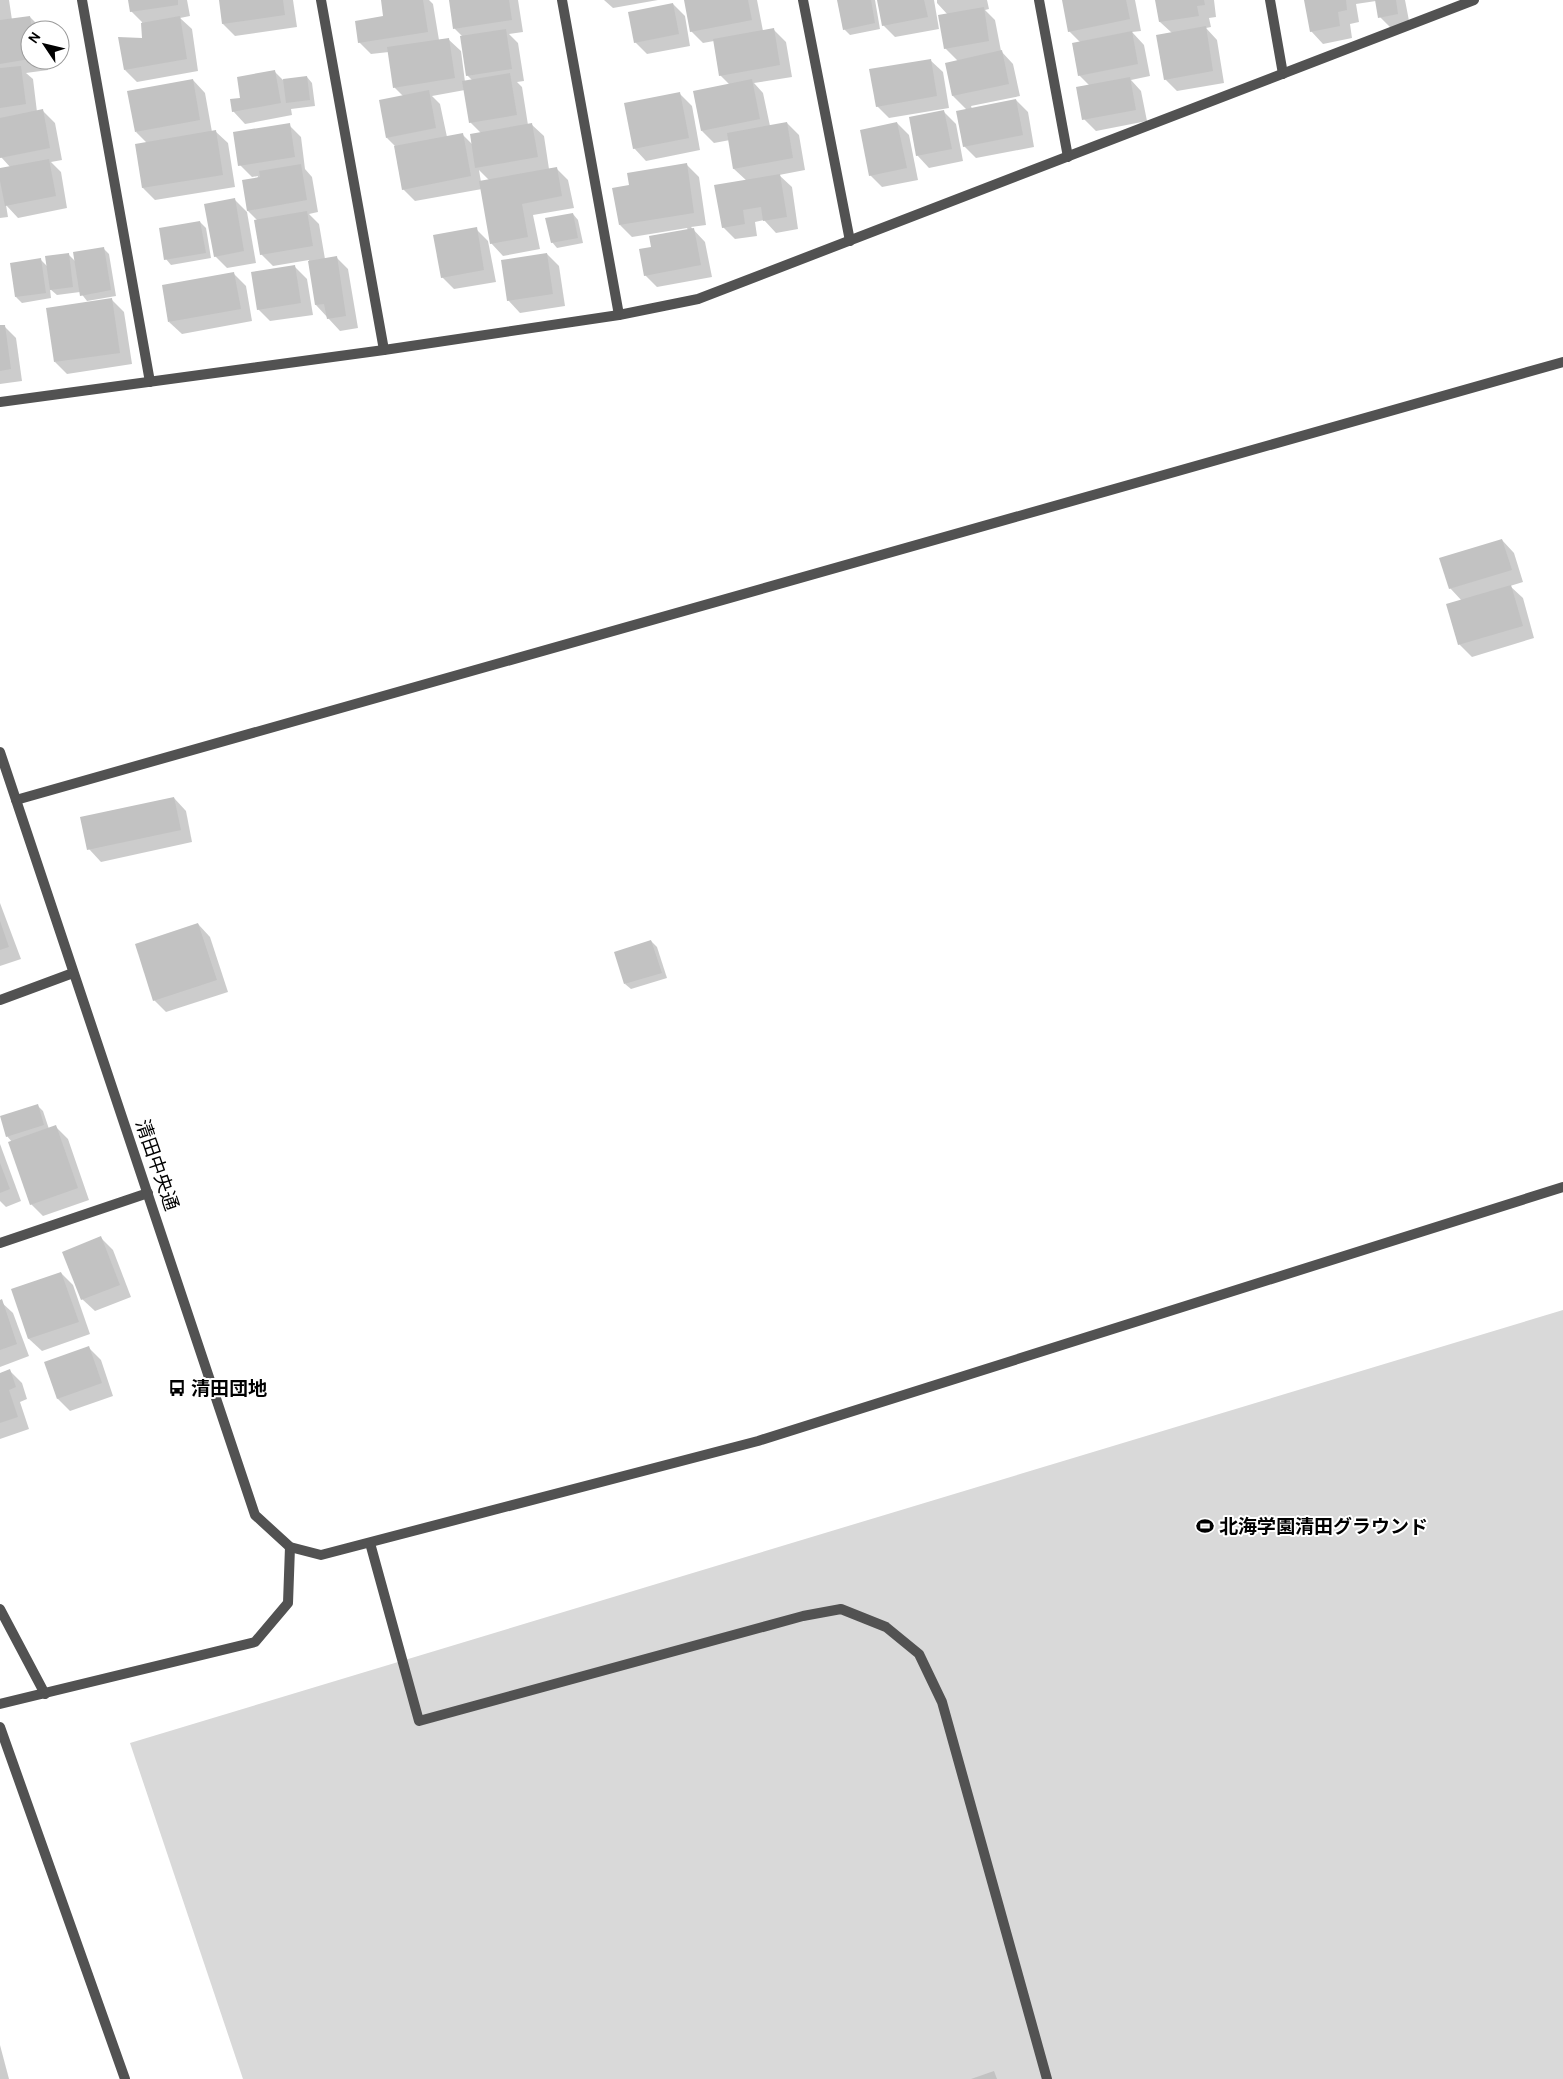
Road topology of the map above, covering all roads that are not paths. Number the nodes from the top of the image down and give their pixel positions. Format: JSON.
{"nodes":[{"id":1,"x":82,"y":0,"type":"edge"},
{"id":2,"x":321,"y":0,"type":"edge"},
{"id":3,"x":562,"y":0,"type":"edge"},
{"id":4,"x":803,"y":0,"type":"edge"},
{"id":5,"x":1039,"y":0,"type":"edge"},
{"id":6,"x":1270,"y":0,"type":"edge"},
{"id":7,"x":1474,"y":0,"type":"edge"},
{"id":8,"x":1283,"y":74,"type":"junction"},
{"id":9,"x":1068,"y":157,"type":"junction"},
{"id":10,"x":850,"y":241,"type":"junction"},
{"id":11,"x":619,"y":315,"type":"junction"},
{"id":12,"x":384,"y":350,"type":"junction"},
{"id":13,"x":1563,"y":362,"type":"edge"},
{"id":14,"x":150,"y":382,"type":"junction"},
{"id":15,"x":0,"y":402,"type":"edge"},
{"id":16,"x":0,"y":752,"type":"edge"},
{"id":17,"x":16,"y":800,"type":"junction"},
{"id":18,"x":73,"y":973,"type":"junction"},
{"id":19,"x":0,"y":1000,"type":"edge"},
{"id":20,"x":1563,"y":1187,"type":"edge"},
{"id":21,"x":148,"y":1193,"type":"junction"},
{"id":22,"x":0,"y":1243,"type":"edge"},
{"id":23,"x":370,"y":1542,"type":"junction"},
{"id":24,"x":290,"y":1547,"type":"junction"},
{"id":25,"x":0,"y":1608,"type":"edge"},
{"id":26,"x":44,"y":1694,"type":"junction"},
{"id":27,"x":0,"y":1704,"type":"edge"},
{"id":28,"x":0,"y":1728,"type":"edge"},
{"id":29,"x":125,"y":2079,"type":"edge"},
{"id":30,"x":1048,"y":2079,"type":"edge"}],
"edges":[{"from":1,"to":14,"type":"street"},
{"from":2,"to":12,"type":"street"},
{"from":3,"to":11,"type":"street"},
{"from":4,"to":10,"type":"street"},
{"from":5,"to":9,"type":"street"},
{"from":6,"to":8,"type":"street"},
{"from":7,"to":8,"type":"street"},
{"from":8,"to":9,"type":"street"},
{"from":9,"to":10,"type":"street"},
{"from":10,"to":11,"type":"street"},
{"from":11,"to":12,"type":"street"},
{"from":12,"to":14,"type":"street"},
{"from":13,"to":17,"type":"street"},
{"from":14,"to":15,"type":"street"},
{"from":16,"to":17,"type":"street","name":"清田中央通"},
{"from":17,"to":18,"type":"street","name":"清田中央通"},
{"from":18,"to":19,"type":"street"},
{"from":18,"to":21,"type":"street","name":"清田中央通"},
{"from":20,"to":23,"type":"street"},
{"from":21,"to":22,"type":"street"},
{"from":21,"to":24,"type":"street","name":"清田中央通"},
{"from":23,"to":24,"type":"street","name":"清田中央通"},
{"from":23,"to":30,"type":"street"},
{"from":24,"to":26,"type":"street"},
{"from":25,"to":26,"type":"street"},
{"from":26,"to":27,"type":"street"},
{"from":28,"to":29,"type":"street"}]}
